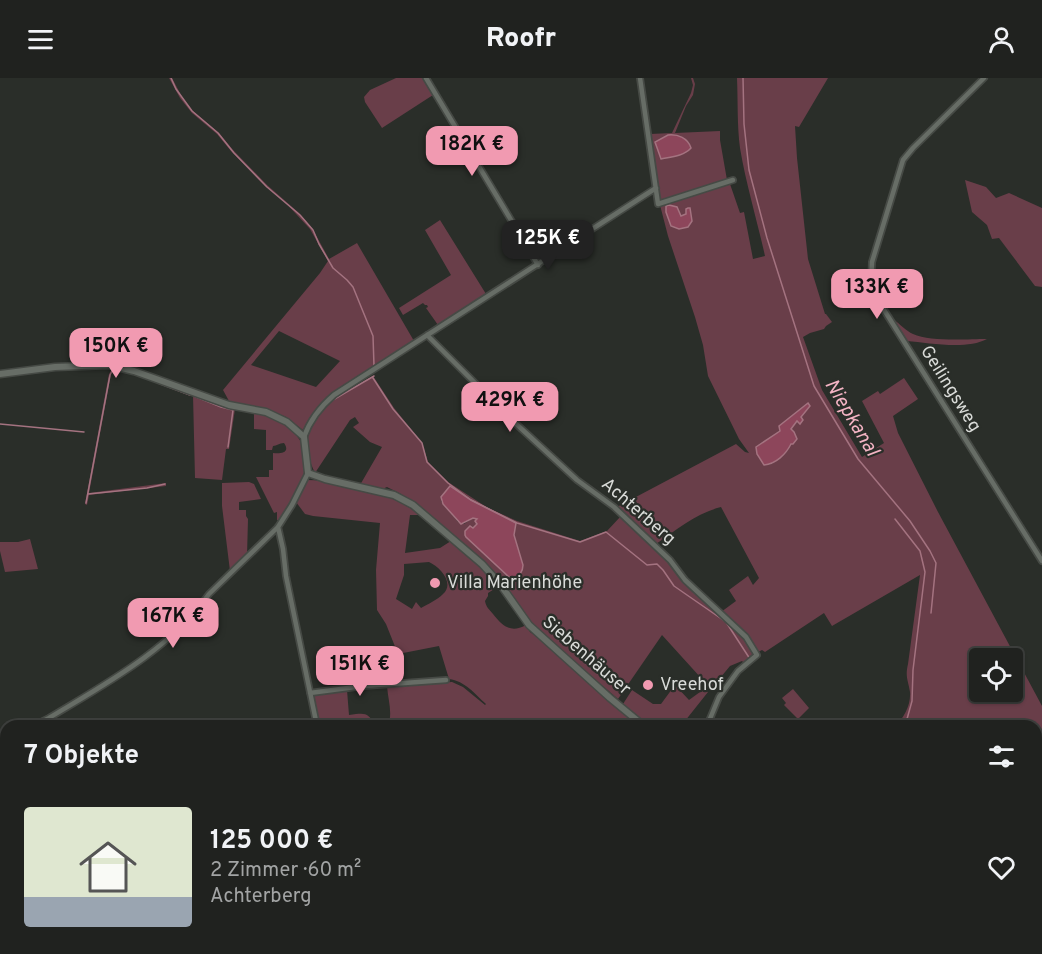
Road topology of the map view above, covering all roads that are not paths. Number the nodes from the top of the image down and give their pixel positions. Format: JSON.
{"nodes":[{"id":1,"x":426,"y":78,"type":"edge"},
{"id":2,"x":640,"y":78,"type":"edge"},
{"id":3,"x":984,"y":78,"type":"edge"},
{"id":4,"x":733,"y":180,"type":"dead end"},
{"id":5,"x":656,"y":188,"type":"junction"},
{"id":6,"x":538,"y":264,"type":"junction"},
{"id":7,"x":427,"y":335,"type":"junction"},
{"id":8,"x":0,"y":374,"type":"edge"},
{"id":9,"x":304,"y":437,"type":"junction"},
{"id":10,"x":308,"y":473,"type":"junction"},
{"id":11,"x":278,"y":527,"type":"junction"},
{"id":12,"x":1042,"y":561,"type":"edge"},
{"id":13,"x":446,"y":680,"type":"dead end"},
{"id":14,"x":310,"y":693,"type":"junction"},
{"id":15,"x":44,"y":720,"type":"edge"},
{"id":16,"x":316,"y":720,"type":"edge"},
{"id":17,"x":637,"y":720,"type":"edge"},
{"id":18,"x":710,"y":720,"type":"edge"}],
"edges":[{"from":1,"to":6,"type":"street"},
{"from":2,"to":5,"type":"street"},
{"from":3,"to":12,"type":"street","name":"Geilingsweg"},
{"from":4,"to":5,"type":"street"},
{"from":5,"to":6,"type":"street"},
{"from":6,"to":7,"type":"street"},
{"from":7,"to":9,"type":"street"},
{"from":7,"to":18,"type":"street","name":"Achterberg"},
{"from":8,"to":9,"type":"street"},
{"from":9,"to":10,"type":"street"},
{"from":10,"to":11,"type":"street"},
{"from":10,"to":17,"type":"street","name":"Siebenhäuser"},
{"from":11,"to":14,"type":"street"},
{"from":11,"to":15,"type":"street"},
{"from":13,"to":14,"type":"street"},
{"from":14,"to":16,"type":"street"}]}
